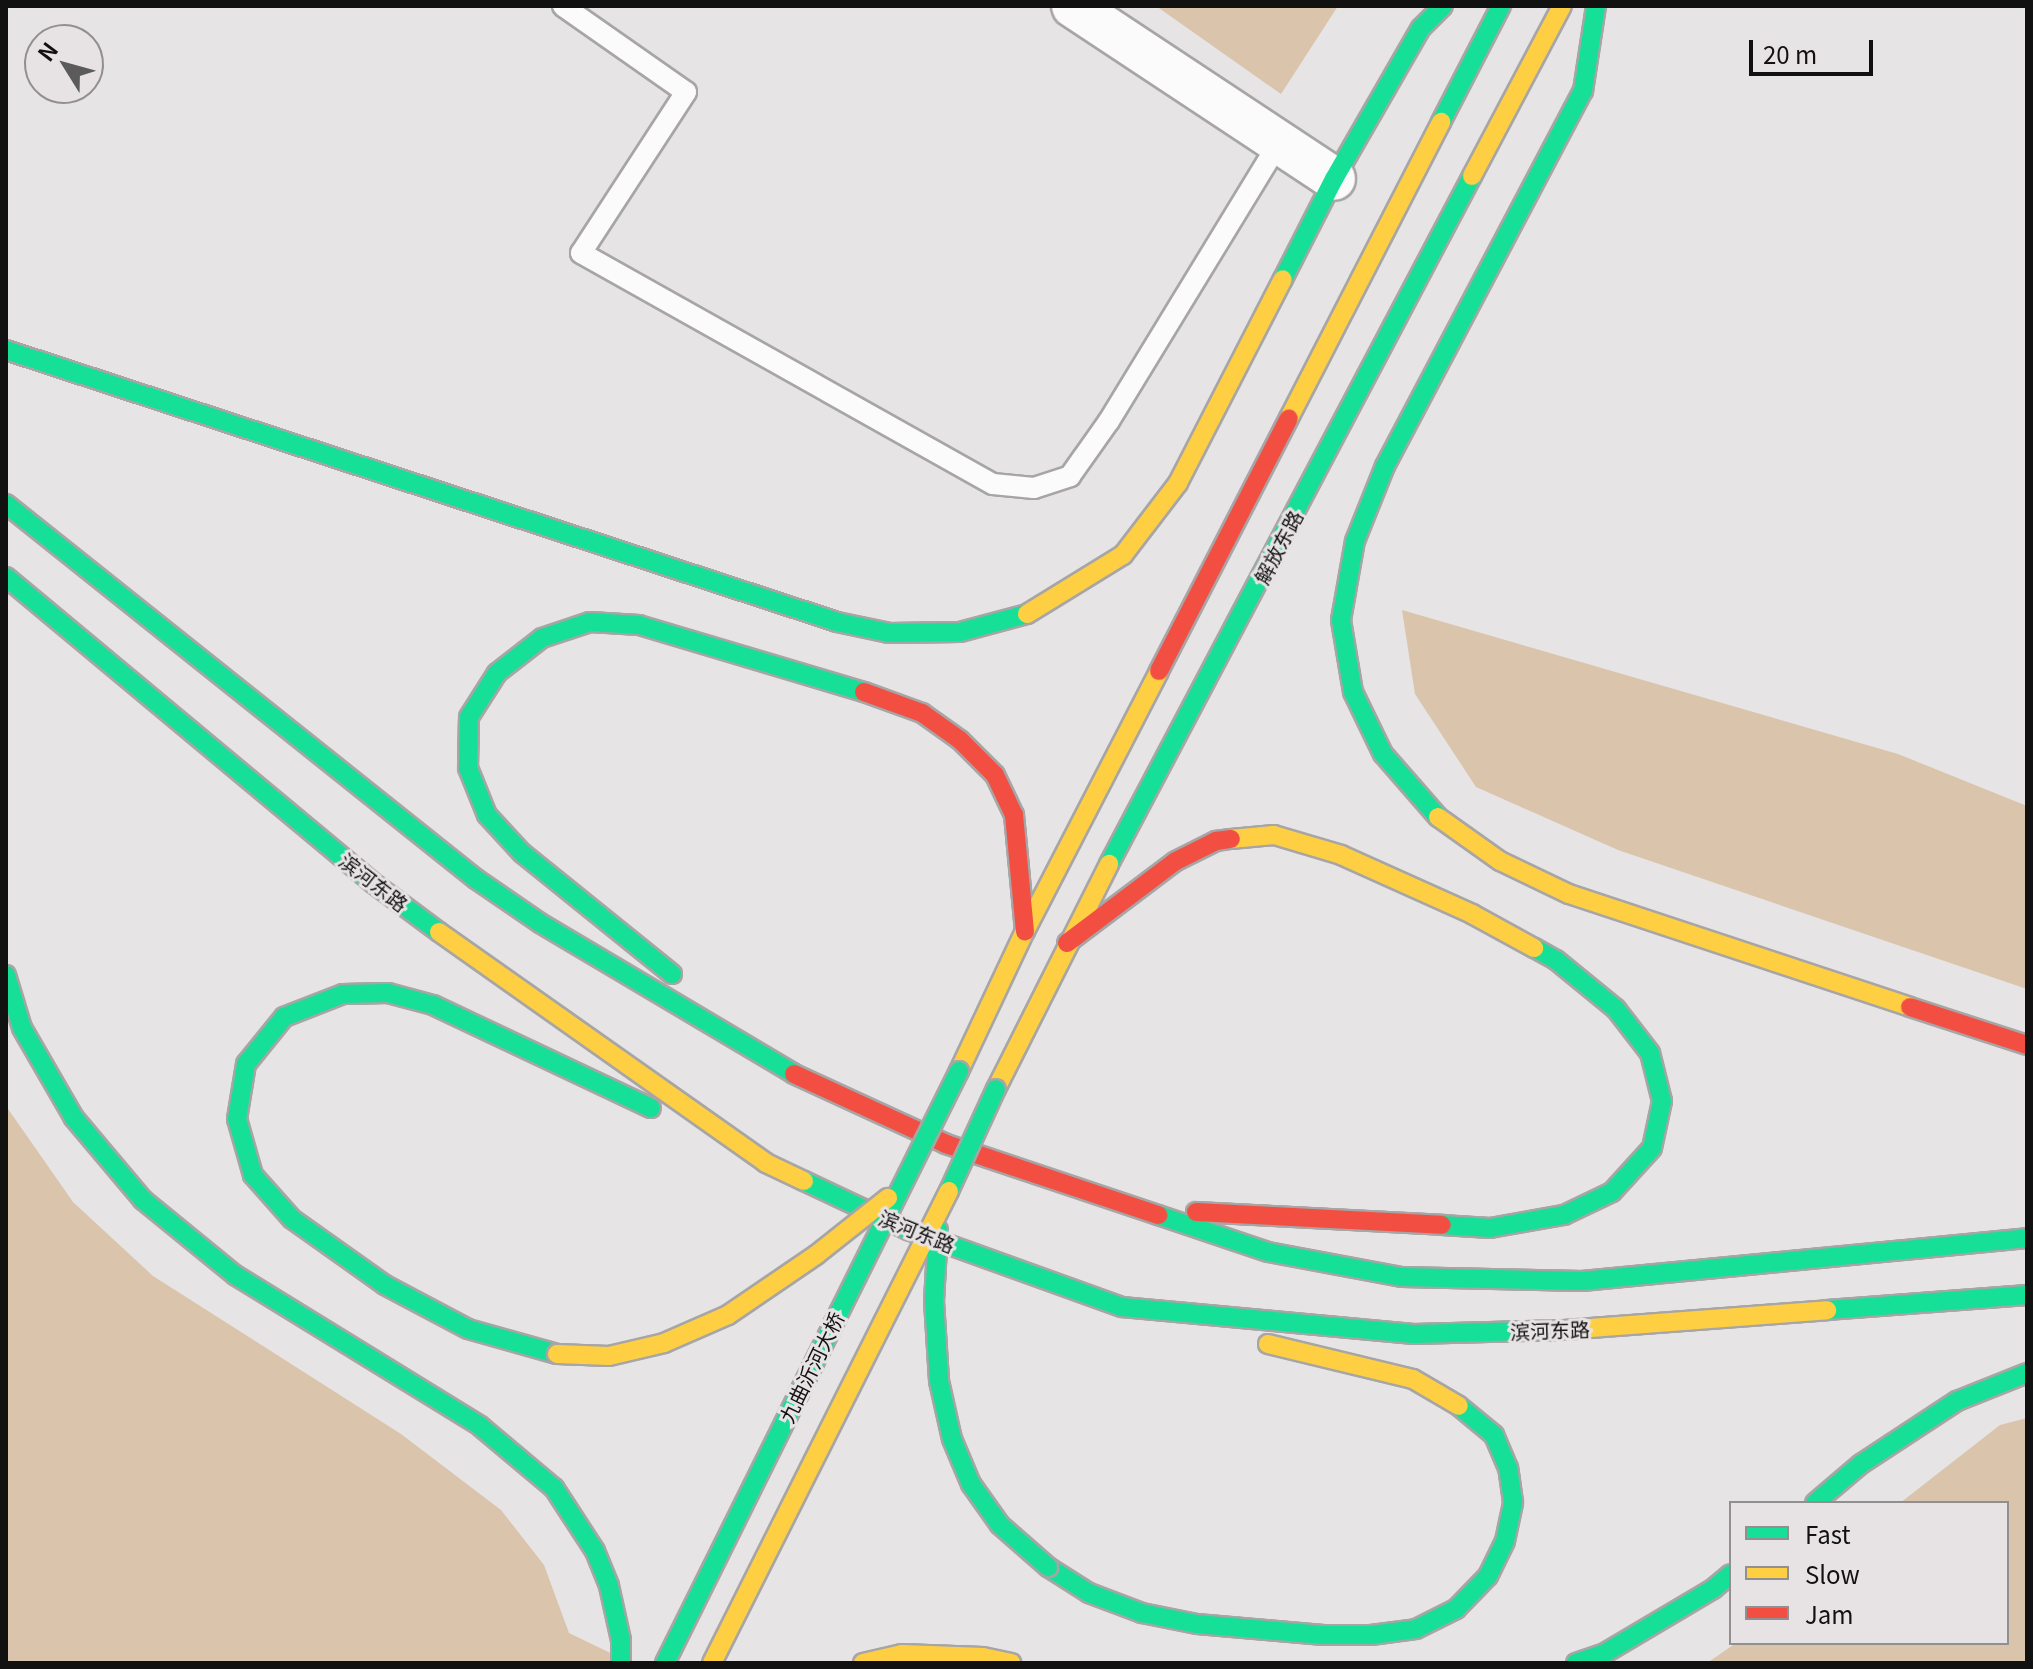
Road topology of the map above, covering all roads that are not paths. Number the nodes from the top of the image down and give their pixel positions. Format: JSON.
{"nodes":[{"id":1,"x":563,"y":6,"type":"edge"},
{"id":2,"x":1073,"y":6,"type":"edge"},
{"id":3,"x":1443,"y":6,"type":"edge"},
{"id":4,"x":1501,"y":6,"type":"edge"},
{"id":5,"x":1562,"y":6,"type":"edge"},
{"id":6,"x":1596,"y":6,"type":"edge"},
{"id":7,"x":1279,"y":143,"type":"junction"},
{"id":8,"x":1334,"y":179,"type":"junction"},
{"id":9,"x":6,"y":350,"type":"edge"},
{"id":10,"x":6,"y":504,"type":"edge"},
{"id":11,"x":6,"y":577,"type":"edge"},
{"id":12,"x":1025,"y":931,"type":"junction"},
{"id":13,"x":1067,"y":943,"type":"junction"},
{"id":14,"x":6,"y":975,"type":"edge"},
{"id":15,"x":2027,"y":1045,"type":"edge"},
{"id":16,"x":812,"y":1085,"type":"junction"},
{"id":17,"x":766,"y":1163,"type":"junction"},
{"id":18,"x":900,"y":1189,"type":"junction"},
{"id":19,"x":1148,"y":1210,"type":"junction"},
{"id":20,"x":938,"y":1215,"type":"junction"},
{"id":21,"x":2027,"y":1238,"type":"edge"},
{"id":22,"x":2027,"y":1295,"type":"edge"},
{"id":23,"x":1122,"y":1307,"type":"junction"},
{"id":24,"x":2027,"y":1373,"type":"edge"},
{"id":25,"x":1817,"y":1501,"type":"edge"},
{"id":26,"x":1729,"y":1576,"type":"edge"},
{"id":27,"x":621,"y":1663,"type":"edge"},
{"id":28,"x":665,"y":1663,"type":"edge"},
{"id":29,"x":712,"y":1663,"type":"edge"},
{"id":30,"x":863,"y":1663,"type":"edge"},
{"id":31,"x":1011,"y":1663,"type":"edge"},
{"id":32,"x":1576,"y":1663,"type":"edge"}],
"edges":[{"from":1,"to":7,"type":"lane"},
{"from":2,"to":7,"type":"street"},
{"from":3,"to":8,"type":"main road"},
{"from":4,"to":12,"type":"main road"},
{"from":5,"to":13,"type":"main road","name":"解放东路"},
{"from":6,"to":15,"type":"main road"},
{"from":7,"to":8,"type":"street"},
{"from":8,"to":9,"type":"main road"},
{"from":10,"to":16,"type":"main road"},
{"from":11,"to":17,"type":"main road","name":"滨河东路"},
{"from":12,"to":16,"type":"main road"},
{"from":12,"to":18,"type":"main road","name":"九曲沂河大桥","bridge":true},
{"from":13,"to":19,"type":"main road"},
{"from":13,"to":20,"type":"main road","name":"解放东路","bridge":true},
{"from":14,"to":27,"type":"main road"},
{"from":16,"to":19,"type":"main road"},
{"from":17,"to":18,"type":"main road","bridge":true},
{"from":17,"to":23,"type":"main road","name":"滨河东路"},
{"from":18,"to":28,"type":"main road","name":"九曲沂河大桥","bridge":true},
{"from":19,"to":21,"type":"main road"},
{"from":20,"to":23,"type":"main road","bridge":true},
{"from":20,"to":29,"type":"main road","bridge":true},
{"from":22,"to":23,"type":"main road","name":"滨河东路"},
{"from":24,"to":25,"type":"main road"},
{"from":26,"to":32,"type":"main road"},
{"from":30,"to":31,"type":"main road"}]}
